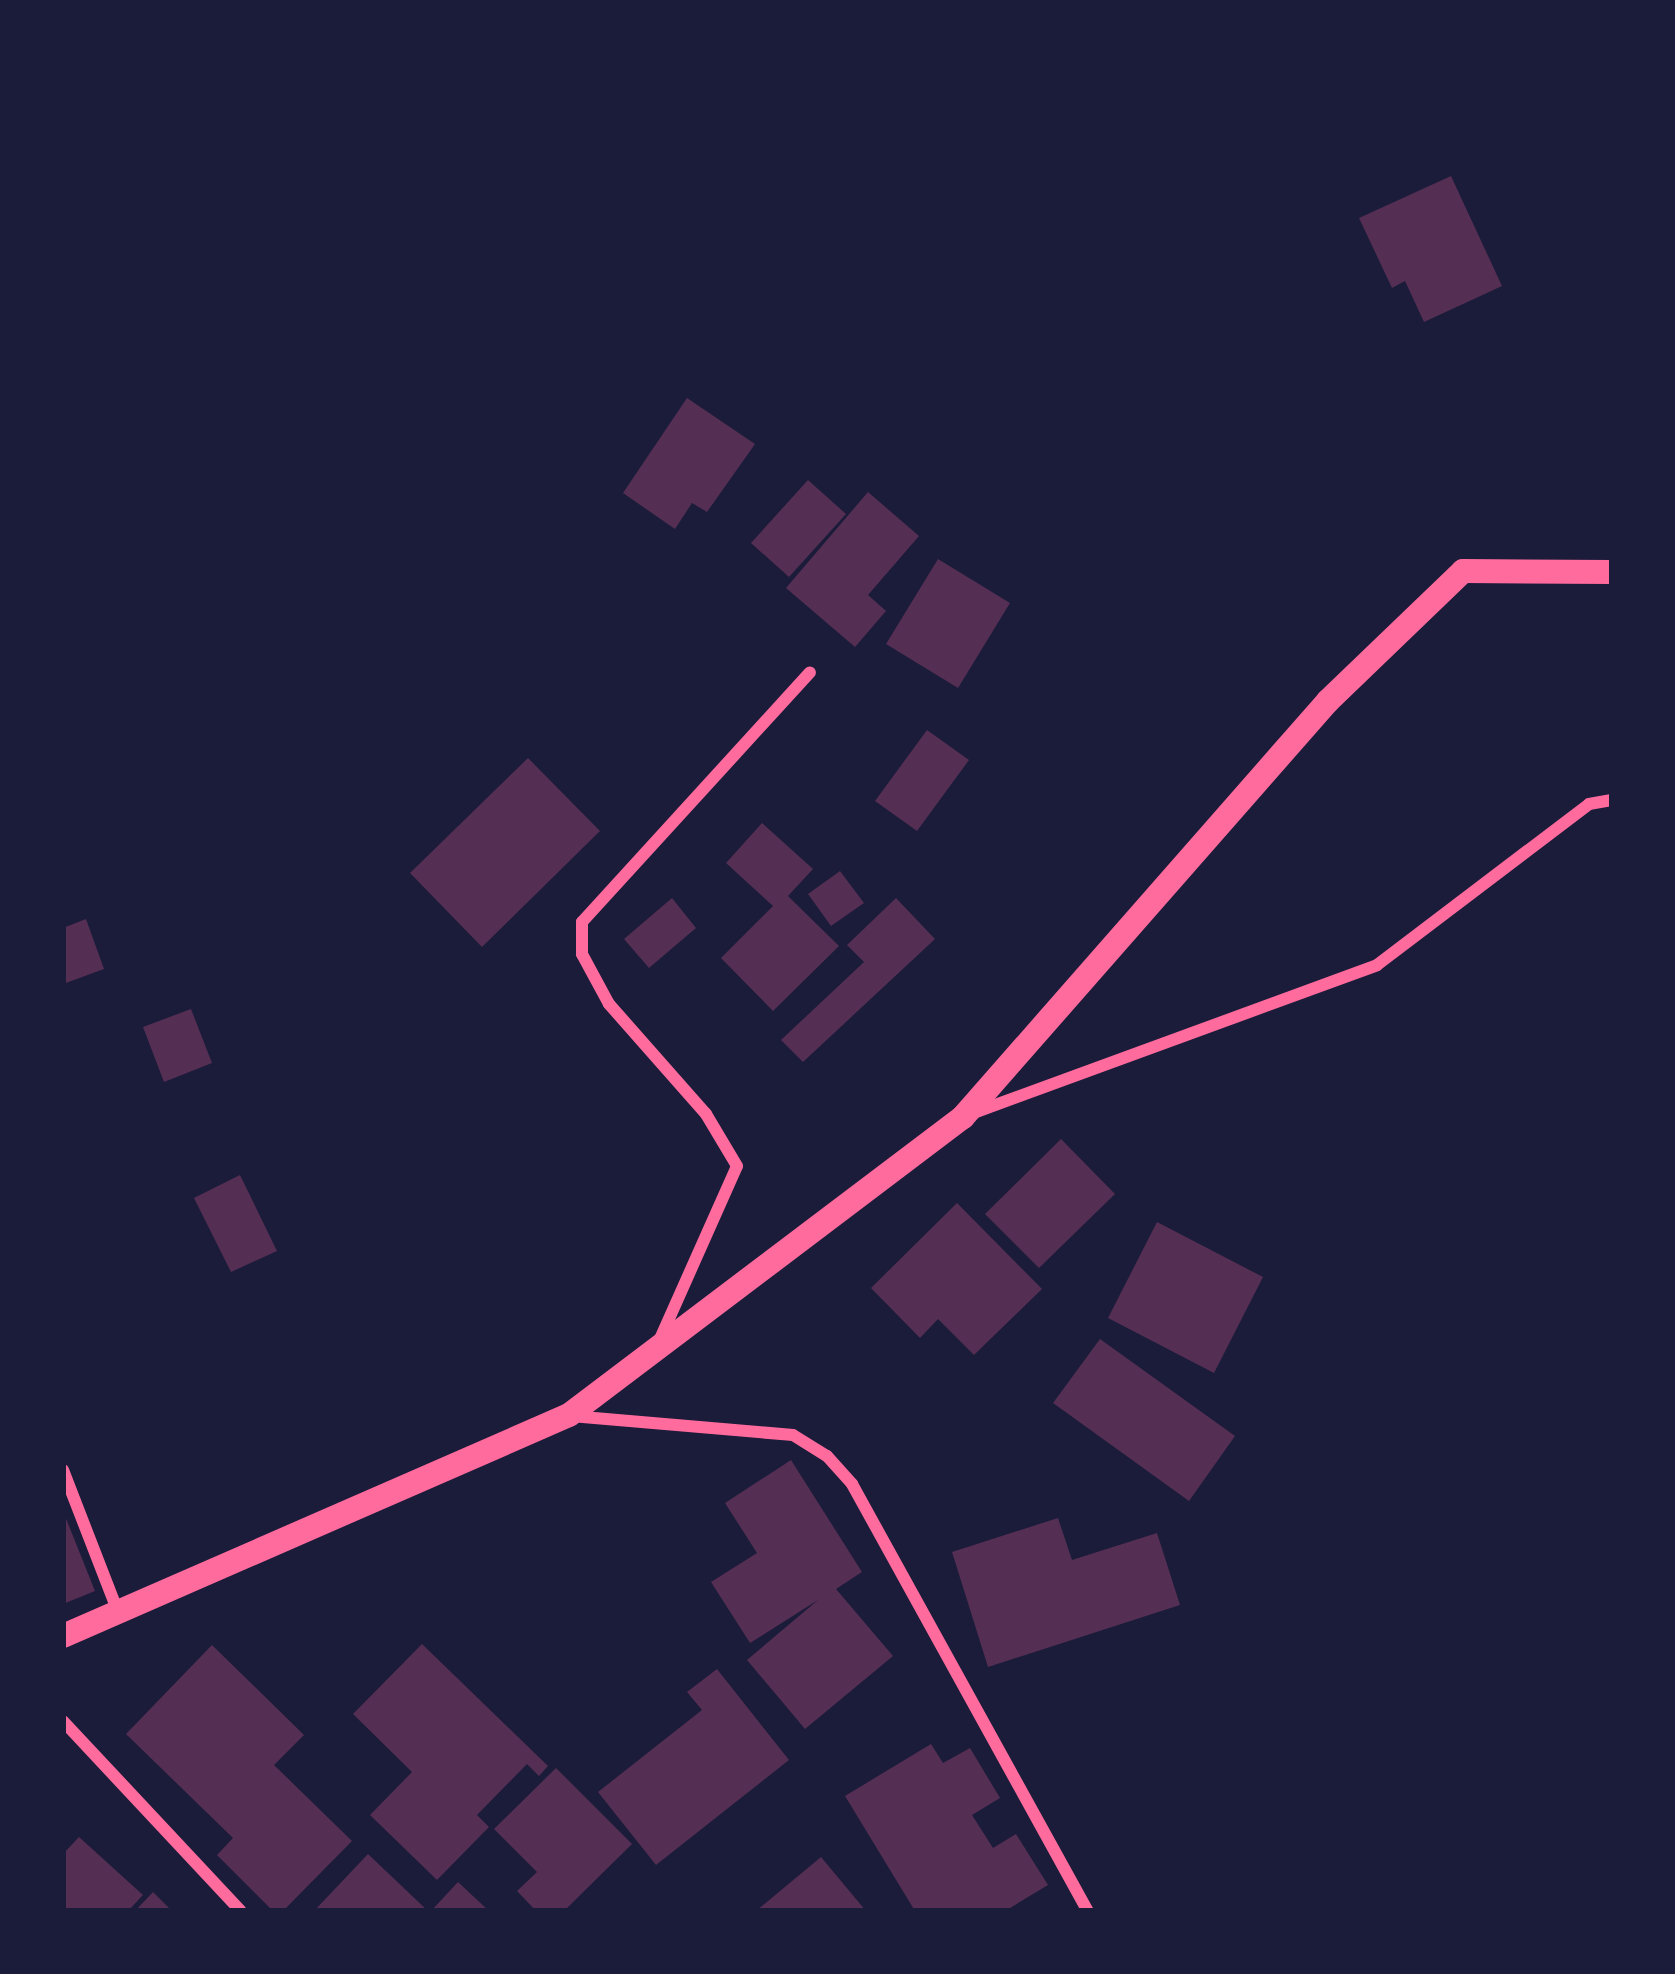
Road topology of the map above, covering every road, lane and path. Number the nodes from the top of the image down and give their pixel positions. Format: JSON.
{"nodes":[{"id":1,"x":1612,"y":572,"type":"edge"},
{"id":2,"x":810,"y":672,"type":"dead end"},
{"id":3,"x":1612,"y":800,"type":"edge"},
{"id":4,"x":963,"y":1117,"type":"junction"},
{"id":5,"x":655,"y":1351,"type":"junction"},
{"id":6,"x":569,"y":1415,"type":"junction"},
{"id":7,"x":63,"y":1470,"type":"edge"},
{"id":8,"x":118,"y":1612,"type":"junction"},
{"id":9,"x":63,"y":1636,"type":"edge"},
{"id":10,"x":63,"y":1721,"type":"edge"},
{"id":11,"x":241,"y":1911,"type":"edge"},
{"id":12,"x":1088,"y":1911,"type":"edge"}],
"edges":[{"from":1,"to":4,"type":"main road"},
{"from":2,"to":5,"type":"street"},
{"from":3,"to":4,"type":"street"},
{"from":4,"to":5,"type":"main road"},
{"from":5,"to":6,"type":"main road"},
{"from":6,"to":8,"type":"main road"},
{"from":6,"to":12,"type":"street"},
{"from":7,"to":8,"type":"street"},
{"from":8,"to":9,"type":"main road"},
{"from":10,"to":11,"type":"street"}]}
